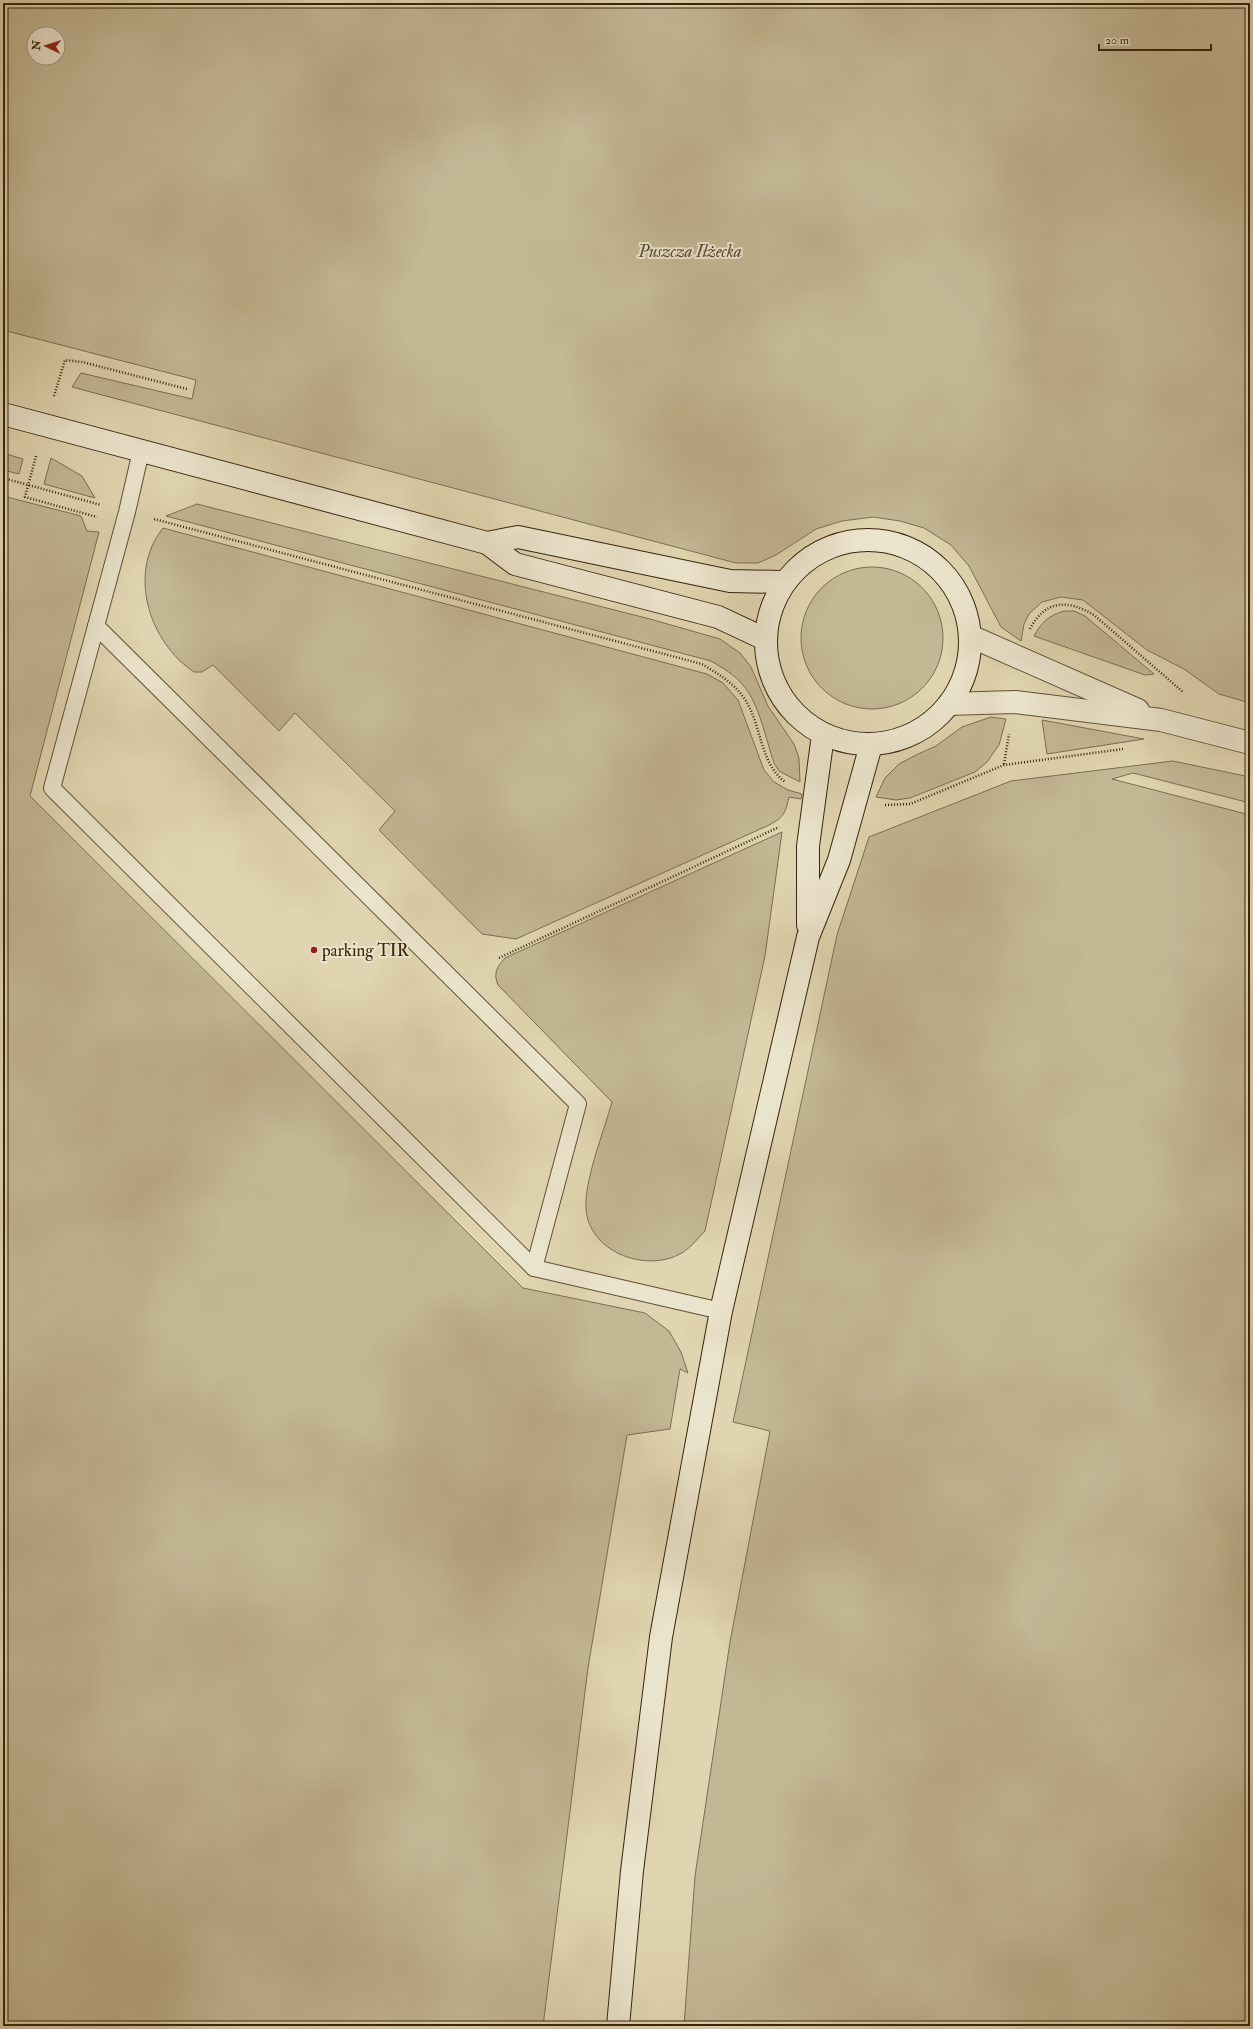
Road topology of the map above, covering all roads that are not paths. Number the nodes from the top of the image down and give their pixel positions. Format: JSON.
{"nodes":[{"id":1,"x":3,"y":414,"type":"edge"},
{"id":2,"x":141,"y":452,"type":"junction"},
{"id":3,"x":486,"y":543,"type":"junction"},
{"id":4,"x":784,"y":582,"type":"junction"},
{"id":5,"x":96,"y":626,"type":"junction"},
{"id":6,"x":970,"y":636,"type":"junction"},
{"id":7,"x":765,"y":639,"type":"junction"},
{"id":8,"x":949,"y":704,"type":"junction"},
{"id":9,"x":1161,"y":720,"type":"junction"},
{"id":10,"x":823,"y":735,"type":"junction"},
{"id":11,"x":1250,"y":743,"type":"edge"},
{"id":12,"x":871,"y":745,"type":"junction"},
{"id":13,"x":808,"y":937,"type":"junction"},
{"id":14,"x":534,"y":1268,"type":"junction"},
{"id":15,"x":721,"y":1311,"type":"junction"},
{"id":16,"x":618,"y":2026,"type":"edge"}],
"edges":[{"from":1,"to":2,"type":"main road"},
{"from":2,"to":3,"type":"main road"},
{"from":2,"to":5,"type":"lane"},
{"from":3,"to":4,"type":"main road"},
{"from":3,"to":7,"type":"main road"},
{"from":4,"to":6,"type":"main road"},
{"from":4,"to":7,"type":"main road"},
{"from":5,"to":14,"type":"lane"},
{"from":5,"to":14,"type":"lane"},
{"from":6,"to":8,"type":"main road"},
{"from":6,"to":9,"type":"main road"},
{"from":7,"to":10,"type":"main road"},
{"from":8,"to":9,"type":"main road"},
{"from":8,"to":12,"type":"main road"},
{"from":9,"to":11,"type":"main road"},
{"from":10,"to":12,"type":"main road"},
{"from":10,"to":13,"type":"main road"},
{"from":12,"to":13,"type":"main road"},
{"from":13,"to":15,"type":"main road"},
{"from":14,"to":15,"type":"lane"},
{"from":15,"to":16,"type":"main road"}]}
